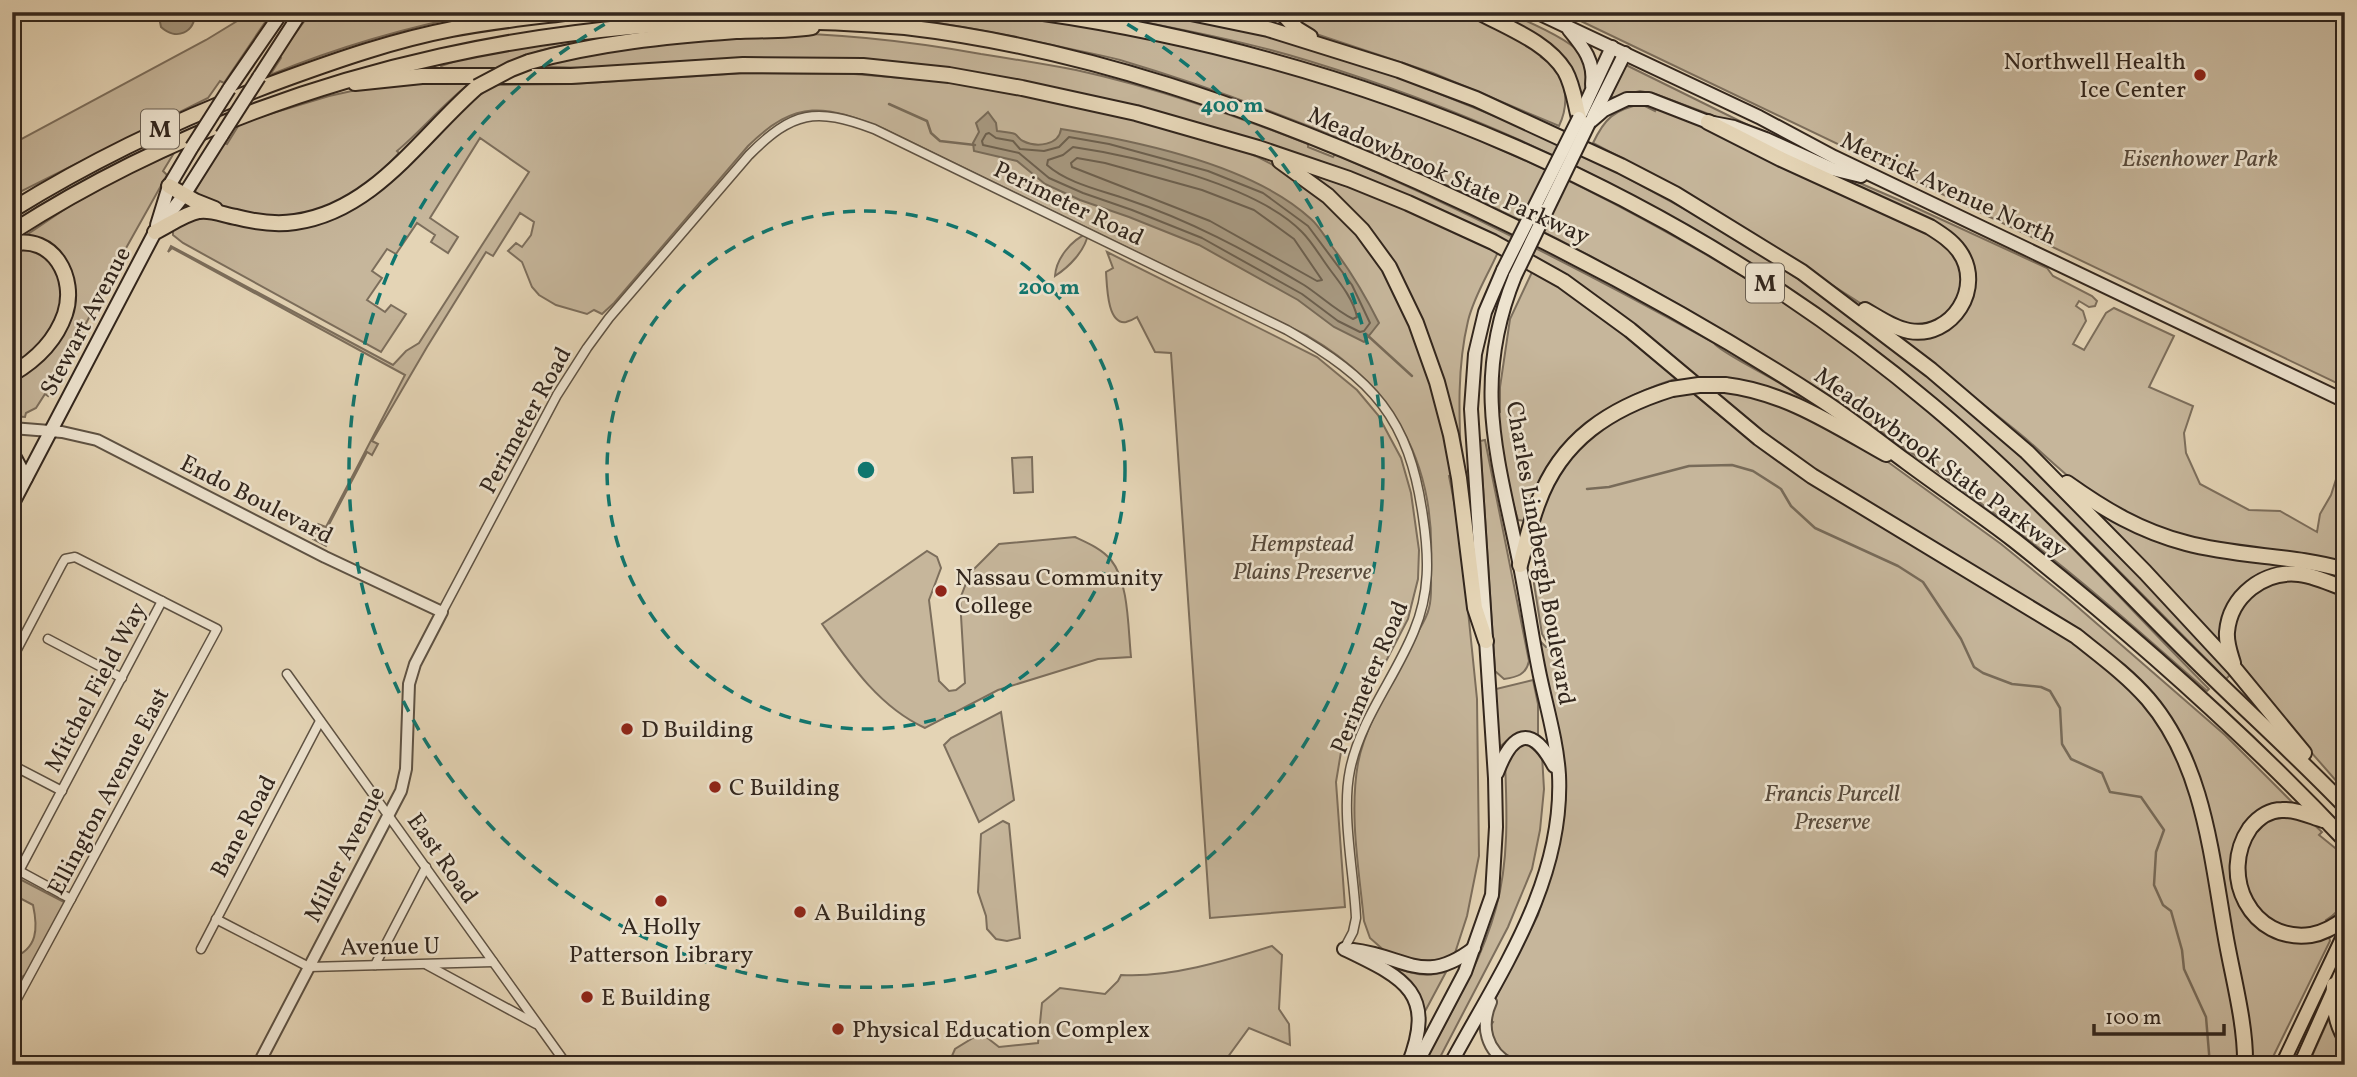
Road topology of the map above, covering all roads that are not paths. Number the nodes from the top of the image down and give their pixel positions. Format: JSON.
{"nodes":[{"id":1,"x":282,"y":12,"type":"edge"},
{"id":2,"x":302,"y":12,"type":"edge"},
{"id":3,"x":545,"y":12,"type":"edge"},
{"id":4,"x":573,"y":12,"type":"edge"},
{"id":5,"x":1037,"y":12,"type":"edge"},
{"id":6,"x":1186,"y":12,"type":"edge"},
{"id":7,"x":1281,"y":12,"type":"edge"},
{"id":8,"x":1479,"y":12,"type":"edge"},
{"id":9,"x":1536,"y":12,"type":"edge"},
{"id":10,"x":523,"y":18,"type":"junction"},
{"id":11,"x":848,"y":22,"type":"junction"},
{"id":12,"x":1566,"y":27,"type":"junction"},
{"id":13,"x":1326,"y":48,"type":"junction"},
{"id":14,"x":1618,"y":50,"type":"junction"},
{"id":15,"x":320,"y":87,"type":"junction"},
{"id":16,"x":1590,"y":95,"type":"junction"},
{"id":17,"x":1584,"y":121,"type":"junction"},
{"id":18,"x":1708,"y":122,"type":"junction"},
{"id":19,"x":1258,"y":148,"type":"junction"},
{"id":20,"x":1885,"y":181,"type":"junction"},
{"id":21,"x":169,"y":186,"type":"junction"},
{"id":22,"x":184,"y":195,"type":"junction"},
{"id":23,"x":34,"y":196,"type":"junction"},
{"id":24,"x":12,"y":204,"type":"edge"},
{"id":25,"x":12,"y":210,"type":"edge"},
{"id":26,"x":236,"y":217,"type":"junction"},
{"id":27,"x":12,"y":232,"type":"edge"},
{"id":28,"x":155,"y":232,"type":"junction"},
{"id":29,"x":12,"y":244,"type":"edge"},
{"id":30,"x":1509,"y":273,"type":"junction"},
{"id":31,"x":1816,"y":282,"type":"junction"},
{"id":32,"x":12,"y":374,"type":"edge"},
{"id":33,"x":2345,"y":401,"type":"edge"},
{"id":34,"x":12,"y":428,"type":"edge"},
{"id":35,"x":51,"y":431,"type":"junction"},
{"id":36,"x":12,"y":452,"type":"edge"},
{"id":37,"x":2027,"y":452,"type":"junction"},
{"id":38,"x":1920,"y":472,"type":"junction"},
{"id":39,"x":26,"y":478,"type":"junction"},
{"id":40,"x":12,"y":505,"type":"edge"},
{"id":41,"x":1520,"y":565,"type":"junction"},
{"id":42,"x":2345,"y":570,"type":"edge"},
{"id":43,"x":2345,"y":589,"type":"edge"},
{"id":44,"x":162,"y":601,"type":"junction"},
{"id":45,"x":442,"y":612,"type":"junction"},
{"id":46,"x":48,"y":639,"type":"dead end"},
{"id":47,"x":1486,"y":641,"type":"junction"},
{"id":48,"x":12,"y":659,"type":"edge"},
{"id":49,"x":2234,"y":668,"type":"junction"},
{"id":50,"x":288,"y":674,"type":"dead end"},
{"id":51,"x":122,"y":678,"type":"junction"},
{"id":52,"x":320,"y":720,"type":"junction"},
{"id":53,"x":12,"y":765,"type":"edge"},
{"id":54,"x":1559,"y":776,"type":"junction"},
{"id":55,"x":1495,"y":778,"type":"junction"},
{"id":56,"x":62,"y":791,"type":"junction"},
{"id":57,"x":2345,"y":804,"type":"edge"},
{"id":58,"x":389,"y":816,"type":"junction"},
{"id":59,"x":2327,"y":822,"type":"junction"},
{"id":60,"x":2345,"y":840,"type":"edge"},
{"id":61,"x":426,"y":867,"type":"junction"},
{"id":62,"x":16,"y":869,"type":"edge"},
{"id":63,"x":71,"y":899,"type":"junction"},
{"id":64,"x":216,"y":919,"type":"junction"},
{"id":65,"x":2345,"y":919,"type":"edge"},
{"id":66,"x":2345,"y":932,"type":"edge"},
{"id":67,"x":1474,"y":948,"type":"junction"},
{"id":68,"x":201,"y":949,"type":"dead end"},
{"id":69,"x":1344,"y":949,"type":"junction"},
{"id":70,"x":493,"y":962,"type":"junction"},
{"id":71,"x":424,"y":964,"type":"junction"},
{"id":72,"x":2345,"y":964,"type":"edge"},
{"id":73,"x":375,"y":965,"type":"junction"},
{"id":74,"x":309,"y":967,"type":"junction"},
{"id":75,"x":1501,"y":975,"type":"junction"},
{"id":76,"x":2334,"y":985,"type":"junction"},
{"id":77,"x":12,"y":1008,"type":"edge"},
{"id":78,"x":538,"y":1025,"type":"junction"},
{"id":79,"x":2345,"y":1038,"type":"edge"},
{"id":80,"x":258,"y":1065,"type":"edge"},
{"id":81,"x":567,"y":1065,"type":"edge"},
{"id":82,"x":1408,"y":1065,"type":"edge"},
{"id":83,"x":1416,"y":1065,"type":"edge"},
{"id":84,"x":1450,"y":1065,"type":"edge"},
{"id":85,"x":1511,"y":1065,"type":"edge"},
{"id":86,"x":2245,"y":1065,"type":"edge"},
{"id":87,"x":2282,"y":1065,"type":"edge"},
{"id":88,"x":2300,"y":1065,"type":"edge"}],
"edges":[{"from":1,"to":21,"type":"main road","name":"Stewart Avenue","bridge":true},
{"from":2,"to":22,"type":"main road","name":"Stewart Avenue","bridge":true},
{"from":3,"to":10,"type":"highway"},
{"from":4,"to":10,"type":"highway","number":"M"},
{"from":5,"to":57,"type":"highway","name":"Meadowbrook State Parkway","number":"M"},
{"from":6,"to":13,"type":"highway"},
{"from":7,"to":13,"type":"highway"},
{"from":8,"to":17,"type":"highway"},
{"from":9,"to":12,"type":"main road","name":"Merrick Avenue North"},
{"from":10,"to":23,"type":"highway","number":"M"},
{"from":11,"to":15,"type":"highway","name":"Meadowbrook State Parkway","number":"M"},
{"from":11,"to":26,"type":"highway","bridge":true},
{"from":11,"to":38,"type":"highway","name":"Meadowbrook State Parkway","number":"M"},
{"from":12,"to":14,"type":"main road","name":"Merrick Avenue North"},
{"from":12,"to":16,"type":"main road"},
{"from":13,"to":31,"type":"highway"},
{"from":14,"to":16,"type":"main road","name":"Charles Lindbergh Boulevard"},
{"from":14,"to":17,"type":"main road","name":"Charles Lindbergh Boulevard"},
{"from":14,"to":20,"type":"main road","name":"Merrick Avenue North"},
{"from":15,"to":19,"type":"highway"},
{"from":15,"to":27,"type":"highway","name":"Meadowbrook State Parkway","number":"M"},
{"from":16,"to":17,"type":"main road","name":"Charles Lindbergh Boulevard"},
{"from":17,"to":18,"type":"main road"},
{"from":17,"to":30,"type":"main road","name":"Charles Lindbergh Boulevard","bridge":true},
{"from":18,"to":20,"type":"main road"},
{"from":18,"to":31,"type":"highway"},
{"from":19,"to":47,"type":"highway"},
{"from":19,"to":86,"type":"highway"},
{"from":20,"to":33,"type":"main road","name":"Merrick Avenue North"},
{"from":21,"to":22,"type":"highway"},
{"from":21,"to":28,"type":"main road","name":"Stewart Avenue"},
{"from":22,"to":26,"type":"highway"},
{"from":22,"to":28,"type":"main road","name":"Stewart Avenue"},
{"from":23,"to":24,"type":"highway"},
{"from":23,"to":25,"type":"highway","number":"M"},
{"from":26,"to":28,"type":"highway"},
{"from":28,"to":35,"type":"main road","name":"Stewart Avenue"},
{"from":29,"to":32,"type":"highway"},
{"from":30,"to":41,"type":"main road","name":"Charles Lindbergh Boulevard"},
{"from":30,"to":47,"type":"main road","name":"Charles Lindbergh Boulevard"},
{"from":31,"to":37,"type":"highway"},
{"from":34,"to":35,"type":"street","name":"Endo Boulevard"},
{"from":35,"to":39,"type":"main road","name":"Stewart Avenue"},
{"from":35,"to":45,"type":"street","name":"Endo Boulevard"},
{"from":36,"to":39,"type":"main road"},
{"from":37,"to":42,"type":"highway"},
{"from":37,"to":49,"type":"highway"},
{"from":38,"to":41,"type":"highway","bridge":true},
{"from":38,"to":59,"type":"highway","name":"Meadowbrook State Parkway","number":"M"},
{"from":39,"to":40,"type":"main road","name":"Stewart Avenue"},
{"from":41,"to":54,"type":"main road","name":"Charles Lindbergh Boulevard"},
{"from":43,"to":49,"type":"highway"},
{"from":44,"to":48,"type":"street"},
{"from":44,"to":51,"type":"street","name":"Mitchel Field Way"},
{"from":44,"to":63,"type":"street","name":"Ellington Avenue East"},
{"from":45,"to":58,"type":"street","name":"Miller Avenue"},
{"from":45,"to":69,"type":"street","name":"Perimeter Road"},
{"from":46,"to":51,"type":"street"},
{"from":47,"to":55,"type":"main road","name":"Charles Lindbergh Boulevard"},
{"from":49,"to":57,"type":"highway"},
{"from":50,"to":52,"type":"street","name":"East Road"},
{"from":51,"to":56,"type":"street","name":"Mitchel Field Way"},
{"from":52,"to":58,"type":"street","name":"East Road"},
{"from":52,"to":64,"type":"street","name":"Bane Road"},
{"from":53,"to":56,"type":"street","name":"Mitchel Field Way"},
{"from":54,"to":55,"type":"main road"},
{"from":54,"to":75,"type":"main road","name":"Charles Lindbergh Boulevard"},
{"from":55,"to":67,"type":"main road","name":"Charles Lindbergh Boulevard"},
{"from":56,"to":62,"type":"street","name":"Mitchel Field Way"},
{"from":58,"to":61,"type":"street","name":"East Road"},
{"from":58,"to":74,"type":"street","name":"Miller Avenue"},
{"from":59,"to":60,"type":"highway","name":"Meadowbrook State Parkway","number":"M"},
{"from":59,"to":65,"type":"highway"},
{"from":61,"to":70,"type":"street","name":"East Road"},
{"from":61,"to":73,"type":"street"},
{"from":62,"to":63,"type":"street","name":"Mitchel Field Way"},
{"from":63,"to":77,"type":"street","name":"Ellington Avenue East"},
{"from":64,"to":68,"type":"street","name":"Bane Road"},
{"from":64,"to":74,"type":"street","name":"Avenue U"},
{"from":66,"to":87,"type":"main road"},
{"from":67,"to":69,"type":"main road"},
{"from":67,"to":83,"type":"main road","name":"Charles Lindbergh Boulevard"},
{"from":69,"to":82,"type":"main road"},
{"from":70,"to":71,"type":"street","name":"Avenue U"},
{"from":70,"to":78,"type":"street","name":"East Road"},
{"from":71,"to":73,"type":"street","name":"Avenue U"},
{"from":71,"to":78,"type":"street"},
{"from":72,"to":76,"type":"main road"},
{"from":73,"to":74,"type":"street","name":"Avenue U"},
{"from":74,"to":80,"type":"street","name":"Miller Avenue"},
{"from":75,"to":84,"type":"main road","name":"Charles Lindbergh Boulevard"},
{"from":75,"to":85,"type":"street"},
{"from":76,"to":79,"type":"highway"},
{"from":76,"to":88,"type":"main road"},
{"from":78,"to":81,"type":"street","name":"East Road"}]}
